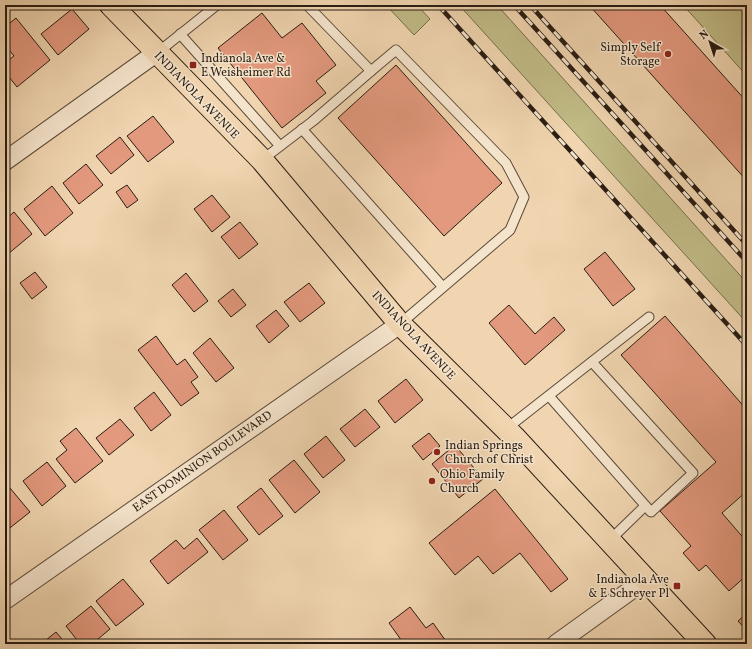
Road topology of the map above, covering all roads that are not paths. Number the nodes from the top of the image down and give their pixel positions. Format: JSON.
{"nodes":[{"id":1,"x":111,"y":5,"type":"edge"},
{"id":2,"x":217,"y":5,"type":"edge"},
{"id":3,"x":307,"y":5,"type":"edge"},
{"id":4,"x":180,"y":34,"type":"junction"},
{"id":5,"x":156,"y":53,"type":"junction"},
{"id":6,"x":371,"y":71,"type":"junction"},
{"id":7,"x":302,"y":129,"type":"junction"},
{"id":8,"x":280,"y":146,"type":"junction"},
{"id":9,"x":262,"y":160,"type":"junction"},
{"id":10,"x":5,"y":161,"type":"edge"},
{"id":11,"x":442,"y":286,"type":"junction"},
{"id":12,"x":649,"y":317,"type":"dead end"},
{"id":13,"x":400,"y":324,"type":"junction"},
{"id":14,"x":592,"y":362,"type":"junction"},
{"id":15,"x":549,"y":396,"type":"junction"},
{"id":16,"x":506,"y":429,"type":"junction"},
{"id":17,"x":646,"y":506,"type":"junction"},
{"id":18,"x":609,"y":541,"type":"junction"},
{"id":19,"x":645,"y":580,"type":"junction"},
{"id":20,"x":5,"y":600,"type":"edge"},
{"id":21,"x":556,"y":644,"type":"edge"},
{"id":22,"x":705,"y":644,"type":"edge"}],
"edges":[{"from":1,"to":5,"type":"main road","name":"INDIANOLA AVENUE"},
{"from":2,"to":4,"type":"lane"},
{"from":3,"to":6,"type":"lane"},
{"from":4,"to":5,"type":"lane"},
{"from":4,"to":8,"type":"lane"},
{"from":5,"to":9,"type":"main road","name":"INDIANOLA AVENUE"},
{"from":5,"to":10,"type":"street"},
{"from":6,"to":7,"type":"lane"},
{"from":6,"to":11,"type":"lane"},
{"from":7,"to":8,"type":"lane"},
{"from":7,"to":11,"type":"lane"},
{"from":8,"to":9,"type":"lane"},
{"from":9,"to":13,"type":"main road","name":"INDIANOLA AVENUE"},
{"from":11,"to":13,"type":"lane"},
{"from":12,"to":14,"type":"lane"},
{"from":13,"to":16,"type":"main road","name":"INDIANOLA AVENUE"},
{"from":13,"to":20,"type":"street","name":"EAST DOMINION BOULEVARD"},
{"from":14,"to":15,"type":"lane"},
{"from":14,"to":17,"type":"lane"},
{"from":15,"to":16,"type":"lane"},
{"from":15,"to":17,"type":"lane"},
{"from":16,"to":18,"type":"main road","name":"INDIANOLA AVENUE"},
{"from":17,"to":18,"type":"lane"},
{"from":18,"to":19,"type":"main road","name":"INDIANOLA AVENUE"},
{"from":19,"to":21,"type":"street"},
{"from":19,"to":22,"type":"main road","name":"INDIANOLA AVENUE"}]}
